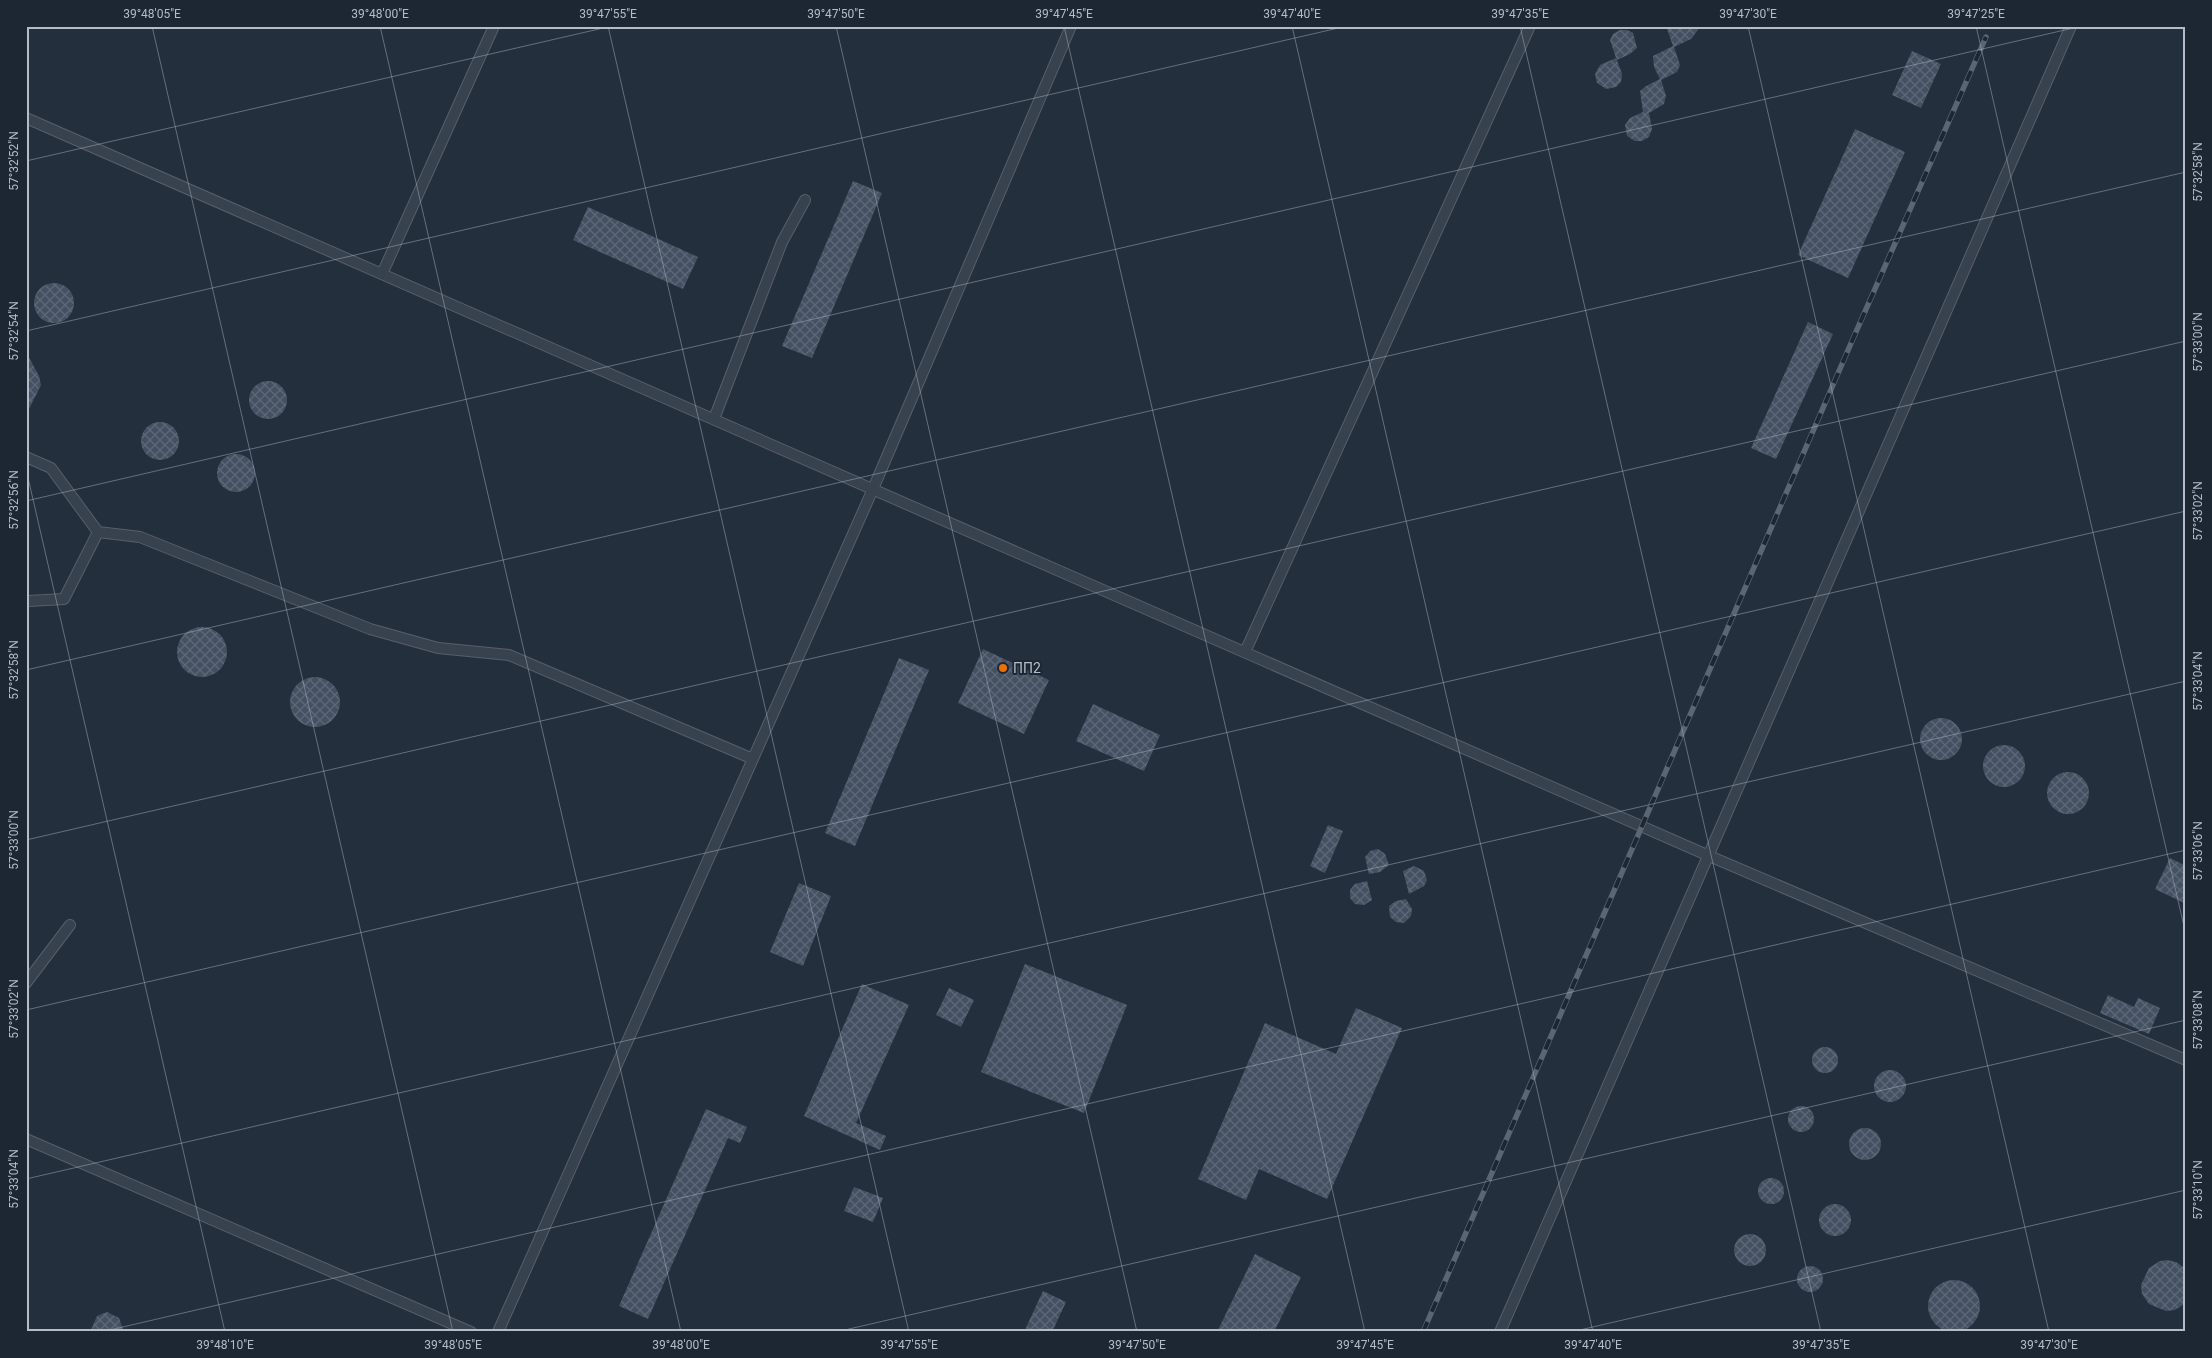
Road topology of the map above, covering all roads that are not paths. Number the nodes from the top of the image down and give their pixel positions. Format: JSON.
{"nodes":[{"id":1,"x":494,"y":26,"type":"edge"},
{"id":2,"x":1071,"y":26,"type":"edge"},
{"id":3,"x":1530,"y":26,"type":"edge"},
{"id":4,"x":2071,"y":26,"type":"edge"},
{"id":5,"x":26,"y":118,"type":"edge"},
{"id":6,"x":805,"y":200,"type":"dead end"},
{"id":7,"x":382,"y":274,"type":"junction"},
{"id":8,"x":714,"y":419,"type":"junction"},
{"id":9,"x":26,"y":456,"type":"edge"},
{"id":10,"x":873,"y":489,"type":"junction"},
{"id":11,"x":98,"y":532,"type":"junction"},
{"id":12,"x":28,"y":601,"type":"dead end"},
{"id":13,"x":1245,"y":652,"type":"junction"},
{"id":14,"x":753,"y":759,"type":"junction"},
{"id":15,"x":1707,"y":854,"type":"junction"},
{"id":16,"x":70,"y":925,"type":"dead end"},
{"id":17,"x":26,"y":984,"type":"edge"},
{"id":18,"x":2186,"y":1060,"type":"edge"},
{"id":19,"x":26,"y":1139,"type":"edge"},
{"id":20,"x":471,"y":1332,"type":"edge"},
{"id":21,"x":498,"y":1332,"type":"edge"},
{"id":22,"x":1500,"y":1332,"type":"edge"}],
"edges":[{"from":1,"to":7,"type":"lane"},
{"from":2,"to":10,"type":"lane"},
{"from":3,"to":13,"type":"lane"},
{"from":4,"to":15,"type":"lane"},
{"from":5,"to":7,"type":"lane"},
{"from":6,"to":8,"type":"lane"},
{"from":7,"to":8,"type":"lane"},
{"from":8,"to":10,"type":"lane"},
{"from":9,"to":11,"type":"lane"},
{"from":10,"to":13,"type":"lane"},
{"from":10,"to":14,"type":"lane"},
{"from":11,"to":12,"type":"lane"},
{"from":11,"to":14,"type":"lane"},
{"from":13,"to":15,"type":"lane"},
{"from":14,"to":21,"type":"lane"},
{"from":15,"to":18,"type":"lane"},
{"from":15,"to":22,"type":"lane"},
{"from":16,"to":17,"type":"lane"},
{"from":19,"to":20,"type":"lane"}]}
